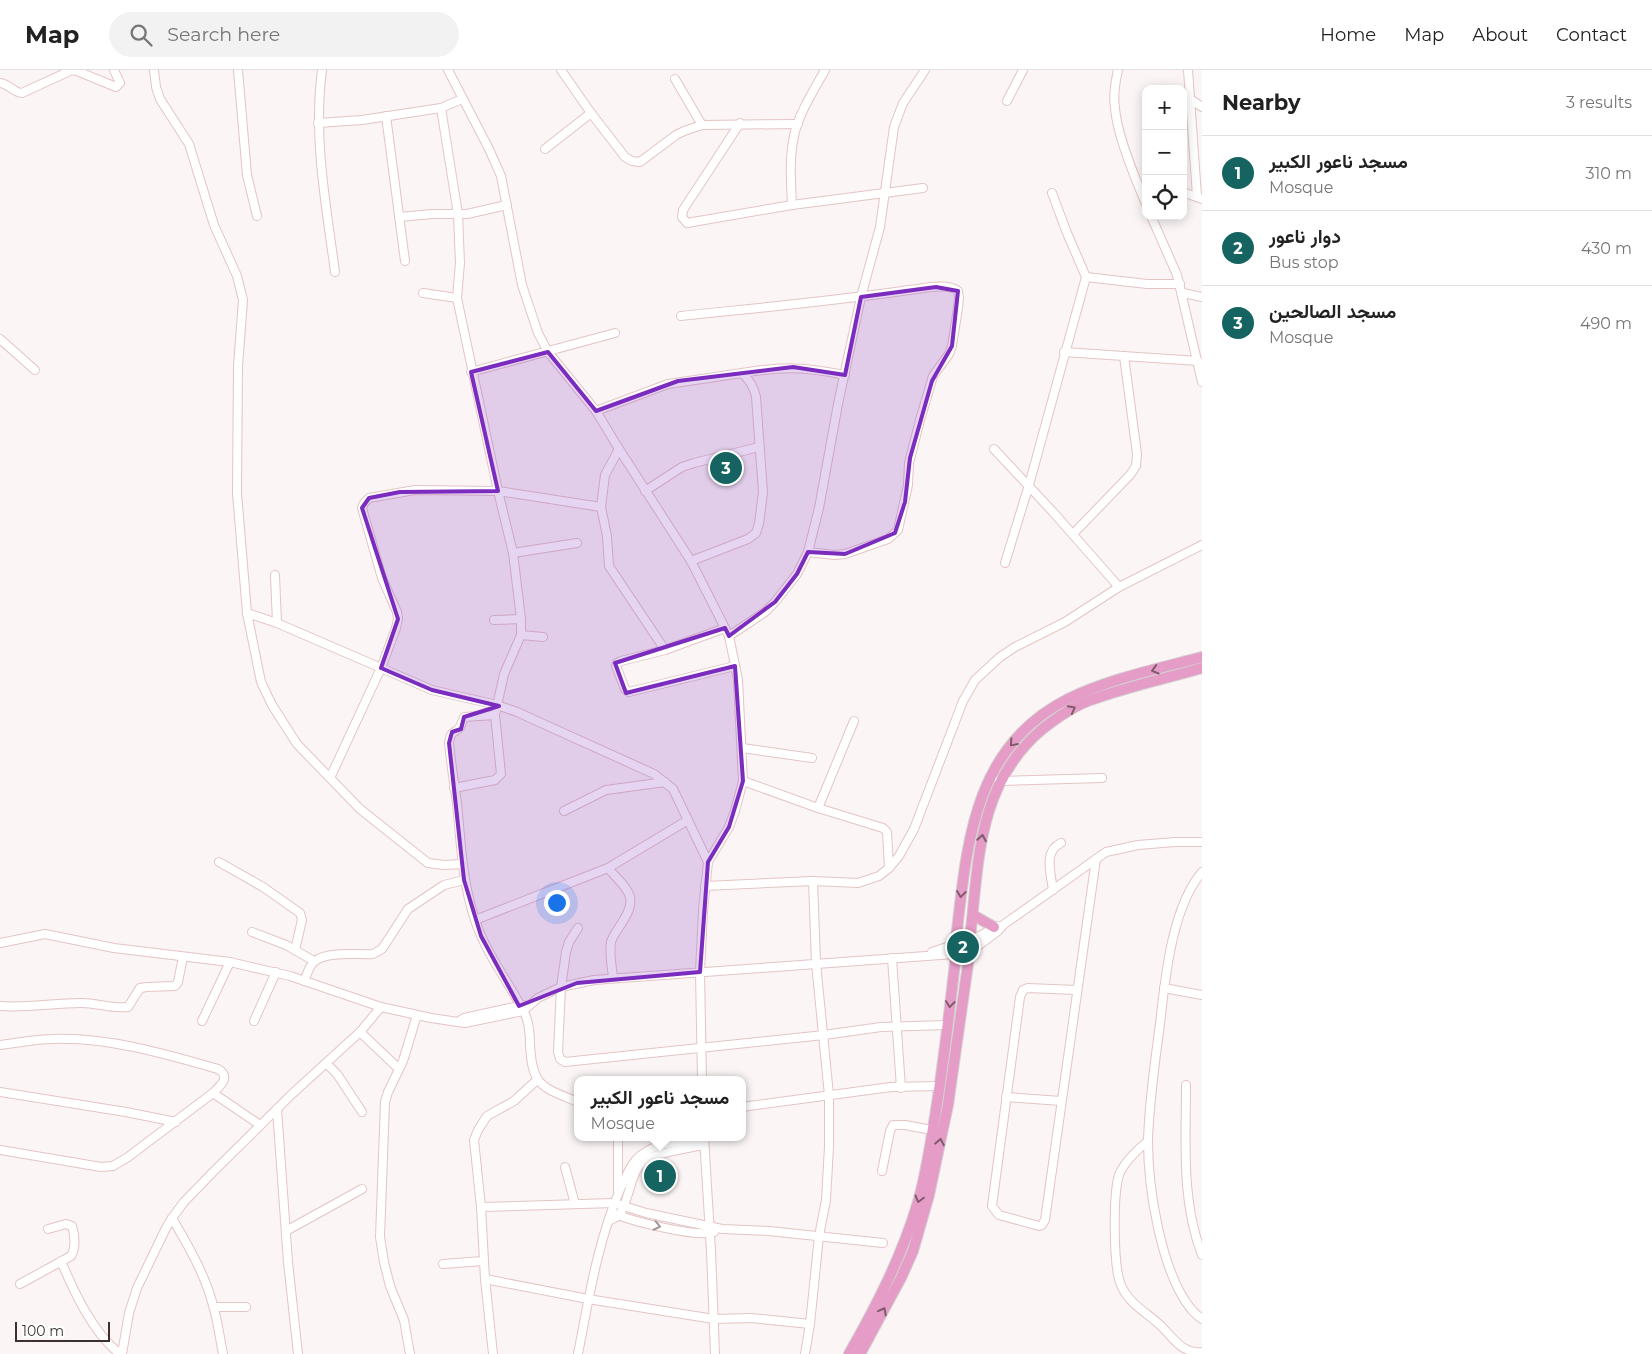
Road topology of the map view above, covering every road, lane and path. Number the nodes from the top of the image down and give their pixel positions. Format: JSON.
{"nodes":[{"id":1,"x":114,"y":70,"type":"edge"},
{"id":2,"x":154,"y":70,"type":"edge"},
{"id":3,"x":238,"y":70,"type":"edge"},
{"id":4,"x":322,"y":70,"type":"edge"},
{"id":5,"x":561,"y":70,"type":"edge"},
{"id":6,"x":825,"y":70,"type":"edge"},
{"id":7,"x":925,"y":70,"type":"edge"},
{"id":8,"x":1023,"y":70,"type":"edge"},
{"id":9,"x":1118,"y":70,"type":"edge"},
{"id":10,"x":1188,"y":70,"type":"edge"},
{"id":11,"x":451,"y":72,"type":"edge"},
{"id":12,"x":675,"y":79,"type":"dead end"},
{"id":13,"x":0,"y":83,"type":"edge"},
{"id":14,"x":462,"y":99,"type":"junction"},
{"id":15,"x":1190,"y":100,"type":"junction"},
{"id":16,"x":1007,"y":101,"type":"dead end"},
{"id":17,"x":1202,"y":107,"type":"edge"},
{"id":18,"x":441,"y":108,"type":"junction"},
{"id":19,"x":591,"y":113,"type":"junction"},
{"id":20,"x":386,"y":116,"type":"junction"},
{"id":21,"x":318,"y":123,"type":"junction"},
{"id":22,"x":740,"y":124,"type":"junction"},
{"id":23,"x":798,"y":124,"type":"junction"},
{"id":24,"x":702,"y":125,"type":"junction"},
{"id":25,"x":545,"y":149,"type":"dead end"},
{"id":26,"x":1198,"y":159,"type":"edge"},
{"id":27,"x":1135,"y":176,"type":"junction"},
{"id":28,"x":1142,"y":179,"type":"edge"},
{"id":29,"x":923,"y":188,"type":"dead end"},
{"id":30,"x":885,"y":192,"type":"junction"},
{"id":31,"x":1052,"y":193,"type":"dead end"},
{"id":32,"x":1187,"y":193,"type":"edge"},
{"id":33,"x":1142,"y":194,"type":"edge"},
{"id":34,"x":1199,"y":197,"type":"edge"},
{"id":35,"x":507,"y":205,"type":"junction"},
{"id":36,"x":792,"y":205,"type":"junction"},
{"id":37,"x":458,"y":214,"type":"junction"},
{"id":38,"x":257,"y":216,"type":"dead end"},
{"id":39,"x":399,"y":217,"type":"junction"},
{"id":40,"x":1153,"y":220,"type":"edge"},
{"id":41,"x":404,"y":261,"type":"dead end"},
{"id":42,"x":335,"y":272,"type":"dead end"},
{"id":43,"x":1086,"y":277,"type":"junction"},
{"id":44,"x":1180,"y":284,"type":"junction"},
{"id":45,"x":423,"y":293,"type":"dead end"},
{"id":46,"x":1183,"y":293,"type":"junction"},
{"id":47,"x":861,"y":297,"type":"junction"},
{"id":48,"x":1202,"y":297,"type":"edge"},
{"id":49,"x":457,"y":298,"type":"junction"},
{"id":50,"x":681,"y":316,"type":"dead end"},
{"id":51,"x":615,"y":333,"type":"dead end"},
{"id":52,"x":0,"y":340,"type":"edge"},
{"id":53,"x":548,"y":352,"type":"junction"},
{"id":54,"x":1064,"y":352,"type":"junction"},
{"id":55,"x":1124,"y":356,"type":"junction"},
{"id":56,"x":1198,"y":361,"type":"junction"},
{"id":57,"x":35,"y":370,"type":"dead end"},
{"id":58,"x":471,"y":372,"type":"junction"},
{"id":59,"x":742,"y":373,"type":"junction"},
{"id":60,"x":846,"y":375,"type":"junction"},
{"id":61,"x":1202,"y":382,"type":"edge"},
{"id":62,"x":596,"y":411,"type":"junction"},
{"id":63,"x":759,"y":447,"type":"junction"},
{"id":64,"x":618,"y":449,"type":"junction"},
{"id":65,"x":994,"y":449,"type":"dead end"},
{"id":66,"x":1029,"y":485,"type":"junction"},
{"id":67,"x":498,"y":491,"type":"junction"},
{"id":68,"x":645,"y":491,"type":"junction"},
{"id":69,"x":601,"y":507,"type":"junction"},
{"id":70,"x":1073,"y":534,"type":"junction"},
{"id":71,"x":577,"y":543,"type":"dead end"},
{"id":72,"x":1202,"y":545,"type":"edge"},
{"id":73,"x":808,"y":552,"type":"junction"},
{"id":74,"x":513,"y":553,"type":"junction"},
{"id":75,"x":691,"y":561,"type":"junction"},
{"id":76,"x":1005,"y":563,"type":"dead end"},
{"id":77,"x":275,"y":575,"type":"dead end"},
{"id":78,"x":1119,"y":587,"type":"junction"},
{"id":79,"x":247,"y":613,"type":"junction"},
{"id":80,"x":521,"y":619,"type":"junction"},
{"id":81,"x":494,"y":620,"type":"dead end"},
{"id":82,"x":277,"y":623,"type":"junction"},
{"id":83,"x":725,"y":628,"type":"junction"},
{"id":84,"x":521,"y":635,"type":"junction"},
{"id":85,"x":729,"y":636,"type":"junction"},
{"id":86,"x":543,"y":637,"type":"dead end"},
{"id":87,"x":665,"y":650,"type":"junction"},
{"id":88,"x":1202,"y":657,"type":"edge"},
{"id":89,"x":736,"y":666,"type":"junction"},
{"id":90,"x":381,"y":668,"type":"junction"},
{"id":91,"x":1202,"y":668,"type":"edge"},
{"id":92,"x":497,"y":705,"type":"junction"},
{"id":93,"x":495,"y":715,"type":"junction"},
{"id":94,"x":854,"y":720,"type":"dead end"},
{"id":95,"x":742,"y":748,"type":"junction"},
{"id":96,"x":812,"y":758,"type":"dead end"},
{"id":97,"x":330,"y":778,"type":"junction"},
{"id":98,"x":1102,"y":778,"type":"dead end"},
{"id":99,"x":665,"y":782,"type":"junction"},
{"id":100,"x":743,"y":782,"type":"junction"},
{"id":101,"x":999,"y":782,"type":"junction"},
{"id":102,"x":454,"y":788,"type":"junction"},
{"id":103,"x":818,"y":808,"type":"junction"},
{"id":104,"x":564,"y":812,"type":"dead end"},
{"id":105,"x":688,"y":820,"type":"junction"},
{"id":106,"x":1202,"y":842,"type":"edge"},
{"id":107,"x":1061,"y":843,"type":"dead end"},
{"id":108,"x":1096,"y":859,"type":"junction"},
{"id":109,"x":219,"y":862,"type":"dead end"},
{"id":110,"x":708,"y":862,"type":"junction"},
{"id":111,"x":462,"y":864,"type":"junction"},
{"id":112,"x":608,"y":868,"type":"junction"},
{"id":113,"x":889,"y":868,"type":"junction"},
{"id":114,"x":1202,"y":872,"type":"edge"},
{"id":115,"x":464,"y":880,"type":"junction"},
{"id":116,"x":813,"y":881,"type":"junction"},
{"id":117,"x":705,"y":886,"type":"junction"},
{"id":118,"x":1053,"y":890,"type":"junction"},
{"id":119,"x":972,"y":915,"type":"junction"},
{"id":120,"x":475,"y":920,"type":"junction"},
{"id":121,"x":998,"y":926,"type":"junction"},
{"id":122,"x":578,"y":928,"type":"dead end"},
{"id":123,"x":252,"y":932,"type":"dead end"},
{"id":124,"x":0,"y":944,"type":"edge"},
{"id":125,"x":971,"y":946,"type":"junction"},
{"id":126,"x":955,"y":948,"type":"junction"},
{"id":127,"x":296,"y":950,"type":"junction"},
{"id":128,"x":183,"y":957,"type":"junction"},
{"id":129,"x":892,"y":958,"type":"junction"},
{"id":130,"x":314,"y":961,"type":"junction"},
{"id":131,"x":230,"y":962,"type":"junction"},
{"id":132,"x":816,"y":963,"type":"junction"},
{"id":133,"x":276,"y":972,"type":"junction"},
{"id":134,"x":700,"y":972,"type":"junction"},
{"id":135,"x":613,"y":978,"type":"junction"},
{"id":136,"x":304,"y":981,"type":"junction"},
{"id":137,"x":560,"y":987,"type":"junction"},
{"id":138,"x":1164,"y":988,"type":"junction"},
{"id":139,"x":1076,"y":990,"type":"junction"},
{"id":140,"x":1202,"y":995,"type":"edge"},
{"id":141,"x":0,"y":1006,"type":"edge"},
{"id":142,"x":381,"y":1007,"type":"junction"},
{"id":143,"x":523,"y":1007,"type":"junction"},
{"id":144,"x":417,"y":1015,"type":"junction"},
{"id":145,"x":254,"y":1020,"type":"dead end"},
{"id":146,"x":202,"y":1021,"type":"dead end"},
{"id":147,"x":948,"y":1025,"type":"junction"},
{"id":148,"x":897,"y":1027,"type":"junction"},
{"id":149,"x":360,"y":1032,"type":"junction"},
{"id":150,"x":824,"y":1035,"type":"junction"},
{"id":151,"x":0,"y":1045,"type":"edge"},
{"id":152,"x":700,"y":1049,"type":"junction"},
{"id":153,"x":326,"y":1063,"type":"junction"},
{"id":154,"x":399,"y":1069,"type":"junction"},
{"id":155,"x":702,"y":1076,"type":"edge"},
{"id":156,"x":537,"y":1080,"type":"junction"},
{"id":157,"x":1186,"y":1085,"type":"dead end"},
{"id":158,"x":940,"y":1086,"type":"junction"},
{"id":159,"x":901,"y":1088,"type":"junction"},
{"id":160,"x":0,"y":1092,"type":"edge"},
{"id":161,"x":213,"y":1093,"type":"junction"},
{"id":162,"x":829,"y":1095,"type":"junction"},
{"id":163,"x":1006,"y":1097,"type":"junction"},
{"id":164,"x":574,"y":1100,"type":"edge"},
{"id":165,"x":1061,"y":1101,"type":"junction"},
{"id":166,"x":746,"y":1106,"type":"edge"},
{"id":167,"x":276,"y":1109,"type":"junction"},
{"id":168,"x":362,"y":1112,"type":"dead end"},
{"id":169,"x":176,"y":1122,"type":"junction"},
{"id":170,"x":260,"y":1125,"type":"junction"},
{"id":171,"x":932,"y":1130,"type":"junction"},
{"id":172,"x":618,"y":1141,"type":"edge"},
{"id":173,"x":697,"y":1141,"type":"edge"},
{"id":174,"x":701,"y":1141,"type":"edge"},
{"id":175,"x":704,"y":1141,"type":"edge"},
{"id":176,"x":1148,"y":1141,"type":"junction"},
{"id":177,"x":0,"y":1150,"type":"edge"},
{"id":178,"x":565,"y":1167,"type":"dead end"},
{"id":179,"x":882,"y":1171,"type":"dead end"},
{"id":180,"x":362,"y":1189,"type":"dead end"},
{"id":181,"x":618,"y":1194,"type":"junction"},
{"id":182,"x":614,"y":1203,"type":"junction"},
{"id":183,"x":575,"y":1204,"type":"junction"},
{"id":184,"x":603,"y":1204,"type":"junction"},
{"id":185,"x":622,"y":1206,"type":"junction"},
{"id":186,"x":481,"y":1207,"type":"junction"},
{"id":187,"x":610,"y":1212,"type":"junction"},
{"id":188,"x":619,"y":1216,"type":"junction"},
{"id":189,"x":172,"y":1218,"type":"junction"},
{"id":190,"x":609,"y":1221,"type":"junction"},
{"id":191,"x":708,"y":1225,"type":"junction"},
{"id":192,"x":48,"y":1229,"type":"dead end"},
{"id":193,"x":722,"y":1229,"type":"junction"},
{"id":194,"x":286,"y":1231,"type":"junction"},
{"id":195,"x":709,"y":1233,"type":"junction"},
{"id":196,"x":819,"y":1236,"type":"junction"},
{"id":197,"x":883,"y":1243,"type":"dead end"},
{"id":198,"x":1202,"y":1255,"type":"edge"},
{"id":199,"x":484,"y":1261,"type":"junction"},
{"id":200,"x":61,"y":1262,"type":"junction"},
{"id":201,"x":444,"y":1264,"type":"dead end"},
{"id":202,"x":484,"y":1278,"type":"junction"},
{"id":203,"x":20,"y":1284,"type":"dead end"},
{"id":204,"x":588,"y":1299,"type":"junction"},
{"id":205,"x":214,"y":1307,"type":"junction"},
{"id":206,"x":246,"y":1307,"type":"dead end"},
{"id":207,"x":1202,"y":1319,"type":"edge"},
{"id":208,"x":714,"y":1320,"type":"junction"},
{"id":209,"x":810,"y":1324,"type":"junction"},
{"id":210,"x":1202,"y":1352,"type":"edge"},
{"id":211,"x":121,"y":1354,"type":"edge"},
{"id":212,"x":223,"y":1354,"type":"edge"},
{"id":213,"x":298,"y":1354,"type":"edge"},
{"id":214,"x":410,"y":1354,"type":"edge"},
{"id":215,"x":493,"y":1354,"type":"edge"},
{"id":216,"x":578,"y":1354,"type":"edge"},
{"id":217,"x":715,"y":1354,"type":"edge"},
{"id":218,"x":805,"y":1354,"type":"edge"},
{"id":219,"x":849,"y":1354,"type":"edge"},
{"id":220,"x":860,"y":1354,"type":"edge"}],
"edges":[{"from":1,"to":13,"type":"street"},
{"from":2,"to":79,"type":"street"},
{"from":3,"to":38,"type":"street"},
{"from":4,"to":21,"type":"street"},
{"from":5,"to":19,"type":"street"},
{"from":6,"to":23,"type":"street"},
{"from":7,"to":30,"type":"street"},
{"from":8,"to":16,"type":"street"},
{"from":9,"to":27,"type":"street"},
{"from":10,"to":15,"type":"street"},
{"from":11,"to":14,"type":"street"},
{"from":12,"to":24,"type":"street"},
{"from":14,"to":18,"type":"street"},
{"from":14,"to":35,"type":"street"},
{"from":15,"to":17,"type":"street"},
{"from":15,"to":26,"type":"street"},
{"from":18,"to":20,"type":"street"},
{"from":18,"to":37,"type":"street"},
{"from":19,"to":24,"type":"street"},
{"from":19,"to":25,"type":"street"},
{"from":20,"to":21,"type":"street"},
{"from":20,"to":39,"type":"street"},
{"from":21,"to":42,"type":"street"},
{"from":22,"to":23,"type":"street"},
{"from":22,"to":24,"type":"street"},
{"from":22,"to":36,"type":"street"},
{"from":23,"to":36,"type":"street"},
{"from":26,"to":34,"type":"street"},
{"from":27,"to":28,"type":"street"},
{"from":27,"to":33,"type":"street"},
{"from":29,"to":30,"type":"street"},
{"from":30,"to":36,"type":"street"},
{"from":30,"to":47,"type":"street"},
{"from":31,"to":43,"type":"street"},
{"from":32,"to":34,"type":"street"},
{"from":35,"to":37,"type":"street"},
{"from":35,"to":53,"type":"street"},
{"from":37,"to":39,"type":"street"},
{"from":37,"to":49,"type":"street"},
{"from":39,"to":41,"type":"street"},
{"from":40,"to":44,"type":"street"},
{"from":43,"to":44,"type":"street"},
{"from":43,"to":54,"type":"street"},
{"from":44,"to":46,"type":"street"},
{"from":45,"to":49,"type":"street"},
{"from":46,"to":48,"type":"street"},
{"from":46,"to":56,"type":"street"},
{"from":47,"to":50,"type":"street"},
{"from":47,"to":60,"type":"street"},
{"from":47,"to":73,"type":"street"},
{"from":49,"to":58,"type":"street"},
{"from":51,"to":53,"type":"street"},
{"from":52,"to":57,"type":"street"},
{"from":53,"to":58,"type":"street"},
{"from":53,"to":62,"type":"street"},
{"from":54,"to":55,"type":"street"},
{"from":54,"to":66,"type":"street"},
{"from":55,"to":56,"type":"street"},
{"from":55,"to":70,"type":"street"},
{"from":56,"to":61,"type":"street"},
{"from":58,"to":67,"type":"street"},
{"from":59,"to":60,"type":"street"},
{"from":59,"to":62,"type":"street"},
{"from":59,"to":63,"type":"street"},
{"from":60,"to":73,"type":"street"},
{"from":62,"to":64,"type":"street"},
{"from":63,"to":68,"type":"street"},
{"from":63,"to":75,"type":"street"},
{"from":64,"to":68,"type":"street"},
{"from":64,"to":69,"type":"street"},
{"from":65,"to":66,"type":"street"},
{"from":66,"to":70,"type":"street"},
{"from":66,"to":76,"type":"street"},
{"from":67,"to":69,"type":"street"},
{"from":67,"to":74,"type":"street"},
{"from":67,"to":90,"type":"street"},
{"from":68,"to":75,"type":"street"},
{"from":69,"to":87,"type":"street"},
{"from":70,"to":78,"type":"street"},
{"from":71,"to":74,"type":"street"},
{"from":72,"to":78,"type":"street"},
{"from":73,"to":85,"type":"street"},
{"from":74,"to":80,"type":"street"},
{"from":75,"to":83,"type":"street"},
{"from":77,"to":82,"type":"street"},
{"from":78,"to":113,"type":"street"},
{"from":79,"to":82,"type":"street"},
{"from":79,"to":97,"type":"street"},
{"from":80,"to":81,"type":"street"},
{"from":80,"to":84,"type":"street"},
{"from":82,"to":90,"type":"street"},
{"from":83,"to":85,"type":"street"},
{"from":83,"to":87,"type":"street"},
{"from":84,"to":86,"type":"street"},
{"from":84,"to":92,"type":"street"},
{"from":85,"to":89,"type":"street"},
{"from":87,"to":89,"type":"street"},
{"from":88,"to":126,"type":"main road","one_way":true},
{"from":89,"to":95,"type":"street"},
{"from":90,"to":92,"type":"street"},
{"from":90,"to":97,"type":"street"},
{"from":101,"to":91,"type":"main road","one_way":true},
{"from":92,"to":93,"type":"street"},
{"from":92,"to":99,"type":"street"},
{"from":93,"to":102,"type":"street"},
{"from":93,"to":102,"type":"street"},
{"from":94,"to":103,"type":"street"},
{"from":95,"to":96,"type":"street"},
{"from":95,"to":100,"type":"street"},
{"from":97,"to":111,"type":"street"},
{"from":98,"to":101,"type":"street"},
{"from":99,"to":104,"type":"street"},
{"from":99,"to":105,"type":"street"},
{"from":100,"to":103,"type":"street"},
{"from":100,"to":110,"type":"street"},
{"from":119,"to":101,"type":"main road","one_way":true},
{"from":102,"to":111,"type":"street"},
{"from":103,"to":113,"type":"street"},
{"from":105,"to":110,"type":"street"},
{"from":105,"to":112,"type":"street"},
{"from":106,"to":108,"type":"street"},
{"from":107,"to":118,"type":"street"},
{"from":108,"to":118,"type":"street"},
{"from":108,"to":139,"type":"street"},
{"from":109,"to":127,"type":"street"},
{"from":110,"to":117,"type":"street"},
{"from":111,"to":115,"type":"street"},
{"from":112,"to":120,"type":"street"},
{"from":112,"to":135,"type":"street"},
{"from":113,"to":116,"type":"street"},
{"from":114,"to":138,"type":"street"},
{"from":115,"to":120,"type":"street"},
{"from":115,"to":130,"type":"street"},
{"from":116,"to":117,"type":"street"},
{"from":116,"to":132,"type":"street"},
{"from":117,"to":134,"type":"street"},
{"from":118,"to":121,"type":"street"},
{"from":119,"to":121,"type":"main road"},
{"from":119,"to":125,"type":"main road"},
{"from":120,"to":143,"type":"street"},
{"from":121,"to":125,"type":"street"},
{"from":122,"to":137,"type":"street"},
{"from":123,"to":127,"type":"street"},
{"from":124,"to":128,"type":"street"},
{"from":125,"to":126,"type":"main road"},
{"from":125,"to":126,"type":"main road"},
{"from":220,"to":125,"type":"main road","one_way":true},
{"from":126,"to":129,"type":"street"},
{"from":126,"to":147,"type":"main road","one_way":true},
{"from":127,"to":130,"type":"street"},
{"from":128,"to":131,"type":"street"},
{"from":128,"to":141,"type":"street"},
{"from":129,"to":132,"type":"street"},
{"from":129,"to":148,"type":"street"},
{"from":130,"to":136,"type":"street"},
{"from":131,"to":133,"type":"street"},
{"from":131,"to":146,"type":"street"},
{"from":132,"to":134,"type":"street"},
{"from":132,"to":150,"type":"street"},
{"from":133,"to":136,"type":"street"},
{"from":133,"to":145,"type":"street"},
{"from":134,"to":135,"type":"street"},
{"from":134,"to":152,"type":"street"},
{"from":135,"to":137,"type":"street"},
{"from":136,"to":142,"type":"street"},
{"from":137,"to":143,"type":"street"},
{"from":137,"to":152,"type":"street"},
{"from":138,"to":140,"type":"street"},
{"from":138,"to":176,"type":"street"},
{"from":139,"to":163,"type":"street"},
{"from":139,"to":165,"type":"street"},
{"from":142,"to":144,"type":"street"},
{"from":142,"to":149,"type":"street"},
{"from":143,"to":144,"type":"street"},
{"from":143,"to":156,"type":"street"},
{"from":144,"to":154,"type":"street"},
{"from":147,"to":148,"type":"street"},
{"from":147,"to":158,"type":"main road"},
{"from":148,"to":150,"type":"street"},
{"from":148,"to":159,"type":"street"},
{"from":149,"to":153,"type":"street"},
{"from":149,"to":154,"type":"street"},
{"from":150,"to":152,"type":"street"},
{"from":150,"to":162,"type":"street"},
{"from":151,"to":161,"type":"street"},
{"from":152,"to":155,"type":"street"},
{"from":153,"to":167,"type":"street"},
{"from":153,"to":168,"type":"street"},
{"from":154,"to":214,"type":"street"},
{"from":156,"to":164,"type":"street"},
{"from":156,"to":186,"type":"street"},
{"from":157,"to":198,"type":"street"},
{"from":158,"to":159,"type":"street"},
{"from":158,"to":171,"type":"main road"},
{"from":159,"to":162,"type":"street"},
{"from":160,"to":169,"type":"street"},
{"from":161,"to":169,"type":"street"},
{"from":161,"to":170,"type":"street"},
{"from":162,"to":166,"type":"street"},
{"from":162,"to":196,"type":"street"},
{"from":163,"to":165,"type":"street"},
{"from":163,"to":165,"type":"street"},
{"from":167,"to":170,"type":"street"},
{"from":167,"to":194,"type":"street"},
{"from":169,"to":177,"type":"street"},
{"from":170,"to":189,"type":"street"},
{"from":171,"to":179,"type":"street"},
{"from":171,"to":219,"type":"main road","one_way":true},
{"from":172,"to":181,"type":"street"},
{"from":173,"to":181,"type":"street"},
{"from":174,"to":185,"type":"street"},
{"from":175,"to":191,"type":"street"},
{"from":176,"to":207,"type":"street"},
{"from":176,"to":210,"type":"street"},
{"from":178,"to":183,"type":"street"},
{"from":180,"to":194,"type":"street"},
{"from":181,"to":182,"type":"street"},
{"from":182,"to":184,"type":"street"},
{"from":182,"to":185,"type":"street"},
{"from":182,"to":187,"type":"street"},
{"from":183,"to":184,"type":"street"},
{"from":183,"to":186,"type":"street"},
{"from":184,"to":187,"type":"street"},
{"from":185,"to":188,"type":"street"},
{"from":185,"to":191,"type":"street"},
{"from":186,"to":199,"type":"street"},
{"from":187,"to":188,"type":"street"},
{"from":187,"to":190,"type":"street"},
{"from":188,"to":190,"type":"street"},
{"from":188,"to":195,"type":"street","one_way":true},
{"from":189,"to":205,"type":"street"},
{"from":189,"to":211,"type":"street"},
{"from":190,"to":204,"type":"street"},
{"from":191,"to":193,"type":"street"},
{"from":191,"to":195,"type":"street"},
{"from":192,"to":200,"type":"street"},
{"from":193,"to":195,"type":"street"},
{"from":193,"to":196,"type":"street"},
{"from":194,"to":213,"type":"street"},
{"from":195,"to":208,"type":"street"},
{"from":196,"to":197,"type":"street"},
{"from":196,"to":209,"type":"street"},
{"from":199,"to":201,"type":"street"},
{"from":199,"to":202,"type":"street"},
{"from":200,"to":203,"type":"street"},
{"from":200,"to":211,"type":"street"},
{"from":202,"to":204,"type":"street"},
{"from":202,"to":215,"type":"street"},
{"from":204,"to":208,"type":"street"},
{"from":204,"to":216,"type":"street"},
{"from":205,"to":206,"type":"street"},
{"from":205,"to":212,"type":"street"},
{"from":208,"to":209,"type":"street"},
{"from":208,"to":217,"type":"street"},
{"from":209,"to":218,"type":"street"}]}
